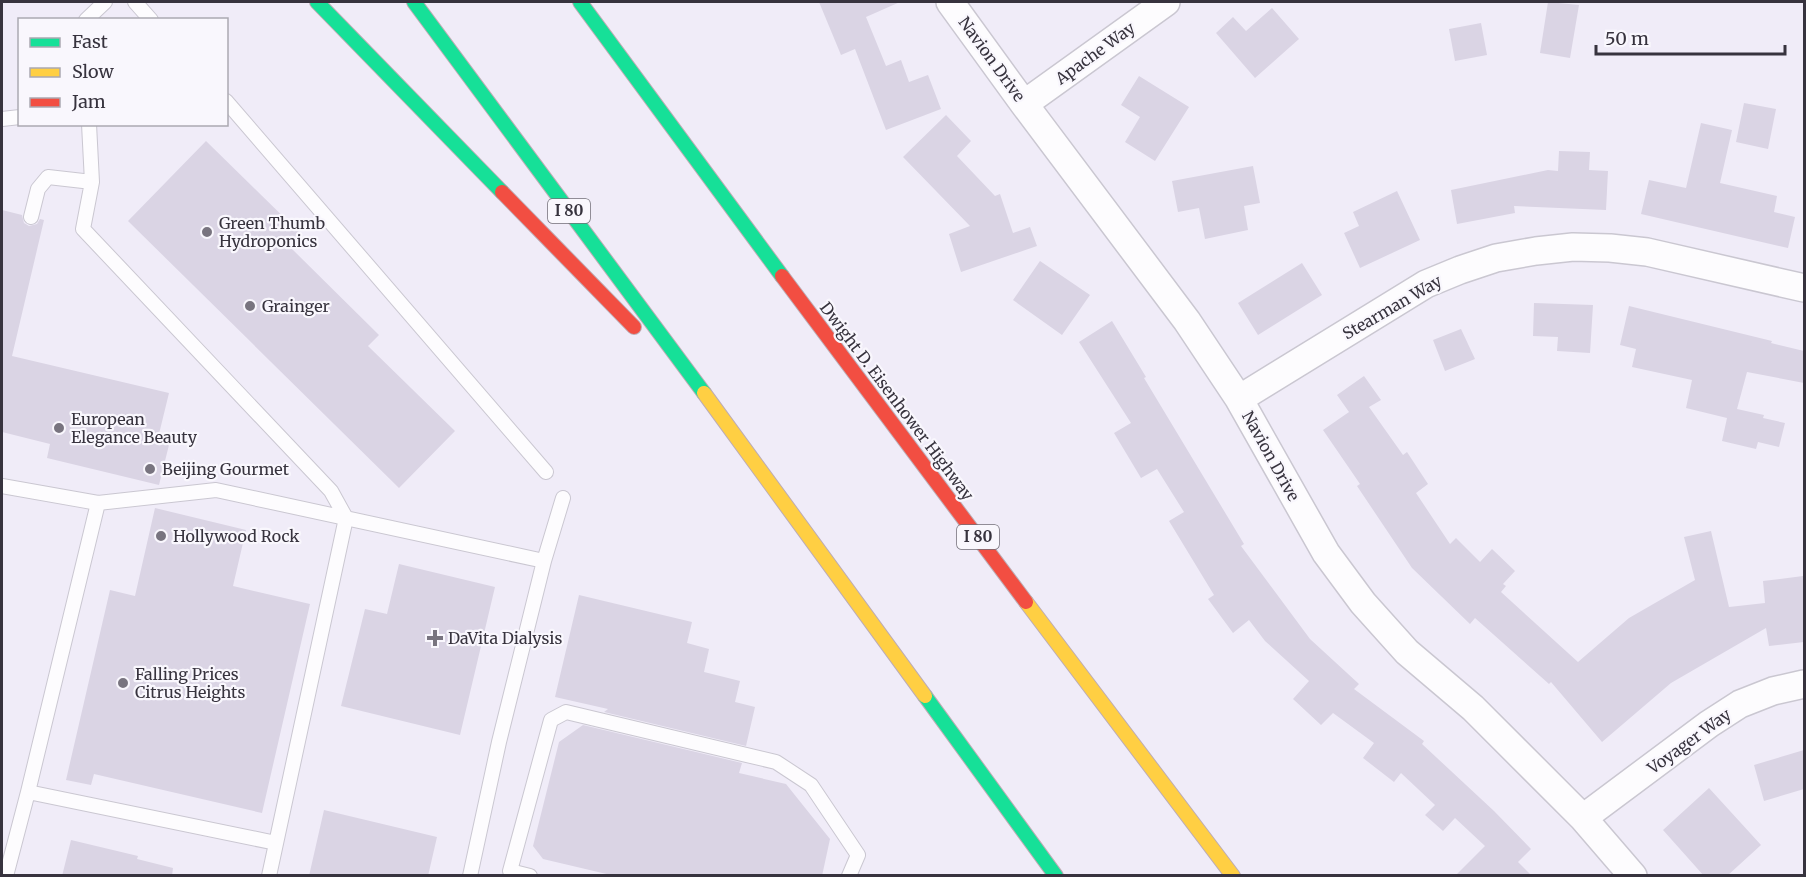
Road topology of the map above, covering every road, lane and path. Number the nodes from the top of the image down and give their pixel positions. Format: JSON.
{"nodes":[{"id":1,"x":105,"y":2,"type":"edge"},
{"id":2,"x":135,"y":2,"type":"edge"},
{"id":3,"x":317,"y":2,"type":"edge"},
{"id":4,"x":414,"y":2,"type":"edge"},
{"id":5,"x":580,"y":2,"type":"edge"},
{"id":6,"x":950,"y":2,"type":"edge"},
{"id":7,"x":1166,"y":2,"type":"edge"},
{"id":8,"x":88,"y":18,"type":"edge"},
{"id":9,"x":150,"y":18,"type":"edge"},
{"id":10,"x":633,"y":50,"type":"dead end"},
{"id":11,"x":228,"y":103,"type":"edge"},
{"id":12,"x":1024,"y":104,"type":"junction"},
{"id":13,"x":18,"y":117,"type":"edge"},
{"id":14,"x":2,"y":118,"type":"edge"},
{"id":15,"x":89,"y":126,"type":"edge"},
{"id":16,"x":92,"y":182,"type":"junction"},
{"id":17,"x":725,"y":197,"type":"junction"},
{"id":18,"x":31,"y":217,"type":"dead end"},
{"id":19,"x":1804,"y":288,"type":"edge"},
{"id":20,"x":1239,"y":399,"type":"junction"},
{"id":21,"x":724,"y":420,"type":"junction"},
{"id":22,"x":546,"y":472,"type":"dead end"},
{"id":23,"x":2,"y":486,"type":"edge"},
{"id":24,"x":563,"y":498,"type":"dead end"},
{"id":25,"x":98,"y":503,"type":"junction"},
{"id":26,"x":346,"y":518,"type":"junction"},
{"id":27,"x":544,"y":561,"type":"junction"},
{"id":28,"x":1804,"y":684,"type":"edge"},
{"id":29,"x":28,"y":792,"type":"junction"},
{"id":30,"x":1583,"y":818,"type":"junction"},
{"id":31,"x":276,"y":843,"type":"junction"},
{"id":32,"x":510,"y":873,"type":"edge"},
{"id":33,"x":6,"y":876,"type":"edge"},
{"id":34,"x":269,"y":876,"type":"edge"},
{"id":35,"x":470,"y":876,"type":"edge"},
{"id":36,"x":530,"y":876,"type":"edge"},
{"id":37,"x":849,"y":876,"type":"edge"},
{"id":38,"x":1056,"y":876,"type":"edge"},
{"id":39,"x":1233,"y":876,"type":"edge"},
{"id":40,"x":1633,"y":876,"type":"edge"}],
"edges":[{"from":1,"to":8,"type":"lane"},
{"from":2,"to":9,"type":"lane"},
{"from":3,"to":21,"type":"highway"},
{"from":4,"to":21,"type":"highway","number":"I 80"},
{"from":5,"to":17,"type":"highway","name":"Dwight D. Eisenhower Highway","number":"I 80"},
{"from":6,"to":12,"type":"street","name":"Navion Drive"},
{"from":7,"to":12,"type":"street","name":"Apache Way"},
{"from":10,"to":17,"type":"highway"},
{"from":11,"to":22,"type":"lane"},
{"from":12,"to":20,"type":"street","name":"Navion Drive"},
{"from":13,"to":14,"type":"lane"},
{"from":15,"to":16,"type":"lane"},
{"from":16,"to":18,"type":"lane"},
{"from":16,"to":26,"type":"lane"},
{"from":17,"to":39,"type":"highway","name":"Dwight D. Eisenhower Highway","number":"I 80"},
{"from":19,"to":20,"type":"street","name":"Stearman Way"},
{"from":20,"to":30,"type":"street","name":"Navion Drive"},
{"from":21,"to":38,"type":"highway","number":"I 80"},
{"from":23,"to":25,"type":"lane"},
{"from":24,"to":27,"type":"lane"},
{"from":25,"to":26,"type":"lane"},
{"from":25,"to":29,"type":"lane"},
{"from":26,"to":27,"type":"lane"},
{"from":26,"to":31,"type":"lane"},
{"from":27,"to":35,"type":"lane"},
{"from":28,"to":30,"type":"street","name":"Voyager Way"},
{"from":29,"to":31,"type":"lane"},
{"from":29,"to":33,"type":"lane"},
{"from":30,"to":40,"type":"street","name":"Navion Drive"},
{"from":31,"to":34,"type":"lane"},
{"from":32,"to":36,"type":"lane"},
{"from":32,"to":37,"type":"lane"}]}
